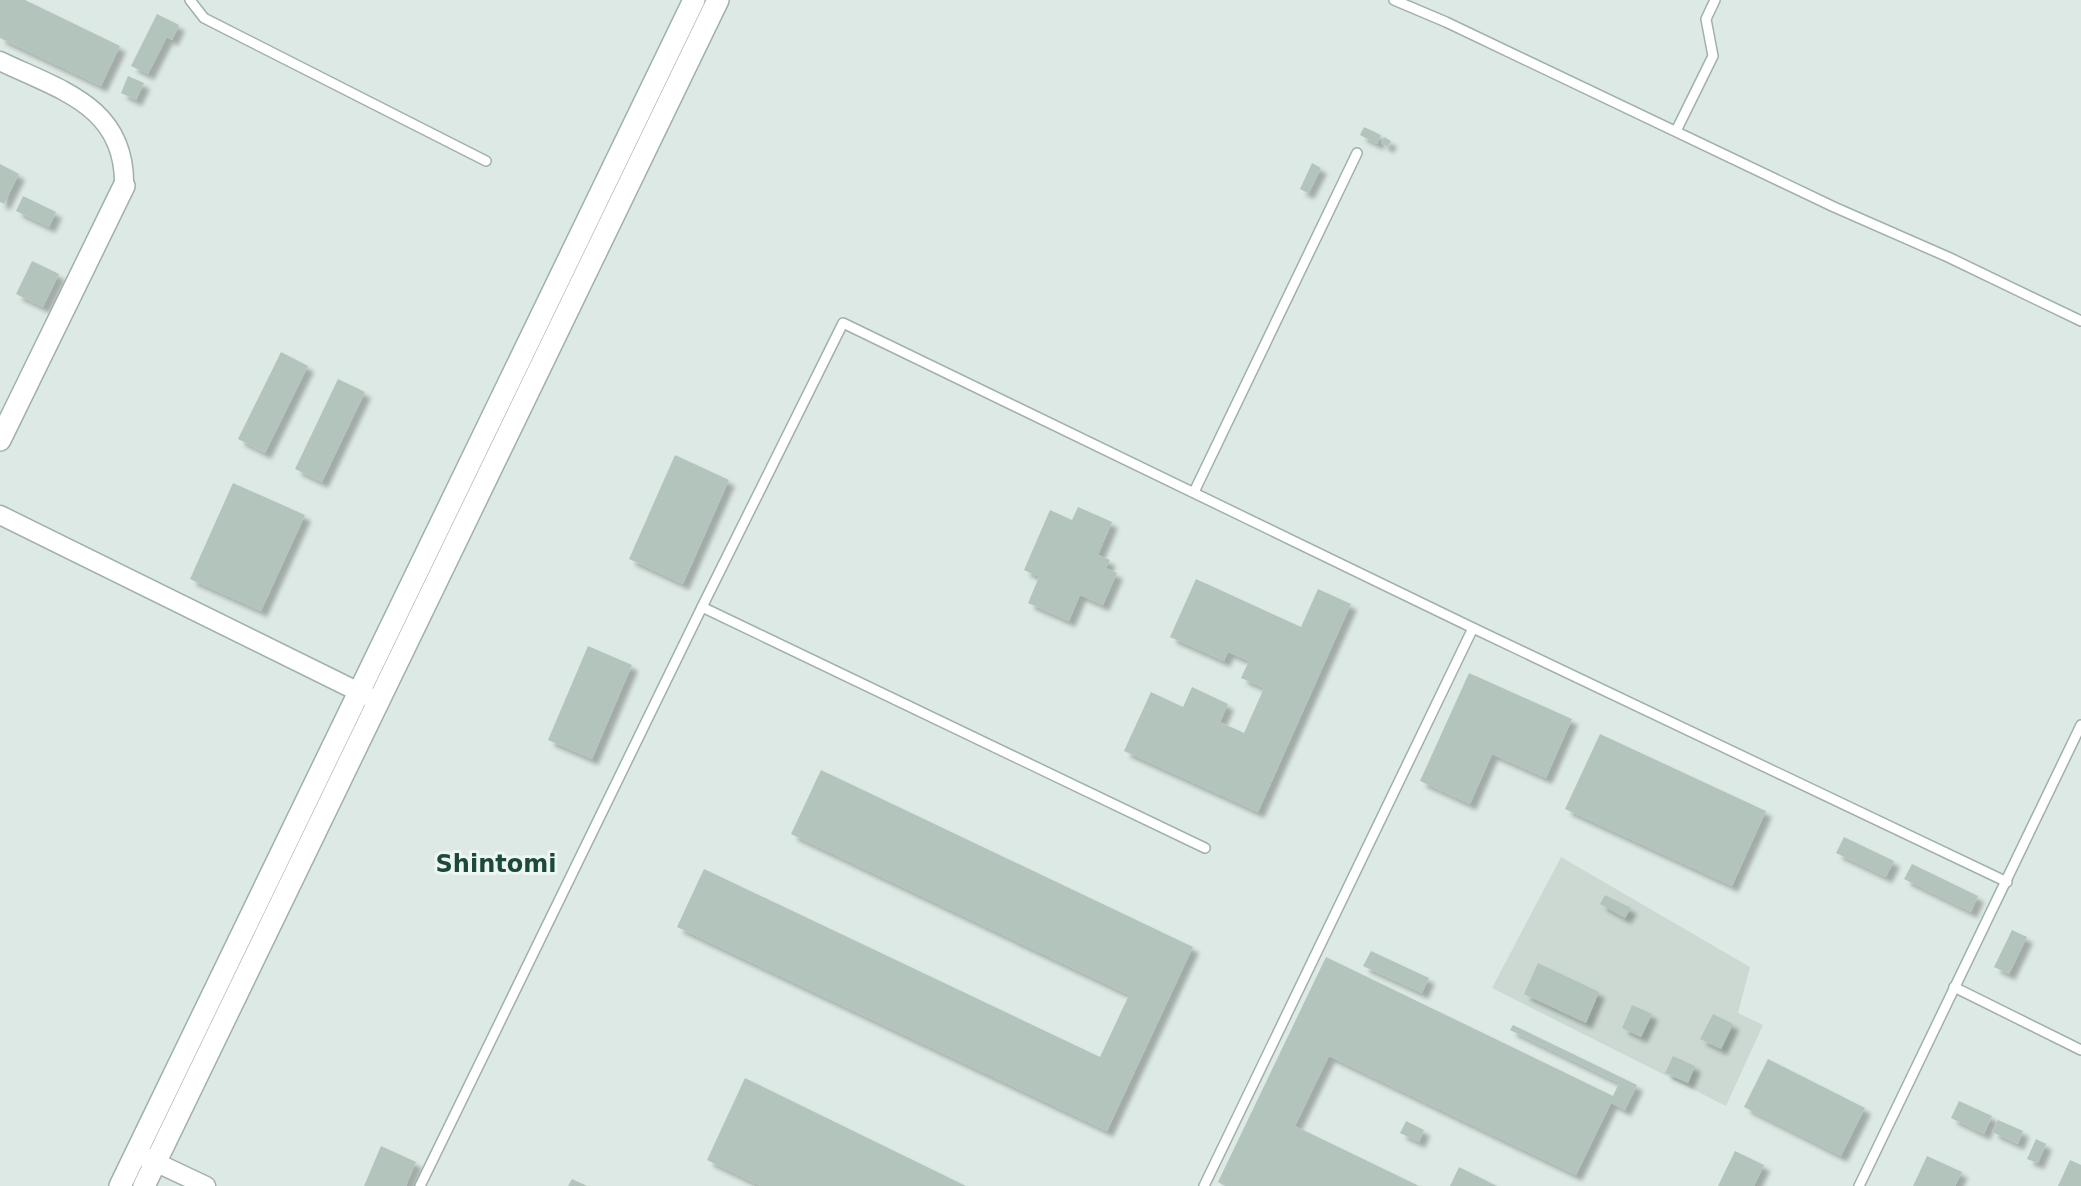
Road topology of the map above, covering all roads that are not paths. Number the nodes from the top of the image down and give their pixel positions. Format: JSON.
{"nodes":[{"id":1,"x":190,"y":0,"type":"edge"},
{"id":2,"x":694,"y":0,"type":"edge"},
{"id":3,"x":718,"y":0,"type":"edge"},
{"id":4,"x":1394,"y":0,"type":"edge"},
{"id":5,"x":1715,"y":0,"type":"edge"},
{"id":6,"x":0,"y":61,"type":"edge"},
{"id":7,"x":1676,"y":131,"type":"junction"},
{"id":8,"x":1357,"y":153,"type":"dead end"},
{"id":9,"x":485,"y":161,"type":"dead end"},
{"id":10,"x":124,"y":186,"type":"joint"},
{"id":11,"x":2081,"y":321,"type":"edge"},
{"id":12,"x":0,"y":440,"type":"edge"},
{"id":13,"x":1194,"y":492,"type":"junction"},
{"id":14,"x":0,"y":515,"type":"edge"},
{"id":15,"x":702,"y":607,"type":"junction"},
{"id":16,"x":1473,"y":628,"type":"junction"},
{"id":17,"x":359,"y":692,"type":"junction"},
{"id":18,"x":379,"y":701,"type":"junction"},
{"id":19,"x":2081,"y":725,"type":"edge"},
{"id":20,"x":1205,"y":848,"type":"dead end"},
{"id":21,"x":2007,"y":882,"type":"junction"},
{"id":22,"x":1954,"y":987,"type":"junction"},
{"id":23,"x":2081,"y":1050,"type":"edge"},
{"id":24,"x":136,"y":1153,"type":"junction"},
{"id":25,"x":156,"y":1162,"type":"junction"},
{"id":26,"x":120,"y":1186,"type":"edge"},
{"id":27,"x":144,"y":1186,"type":"edge"},
{"id":28,"x":206,"y":1186,"type":"edge"},
{"id":29,"x":419,"y":1186,"type":"edge"},
{"id":30,"x":1204,"y":1186,"type":"edge"},
{"id":31,"x":1859,"y":1186,"type":"edge"}],
"edges":[{"from":1,"to":9,"type":"lane"},
{"from":2,"to":17,"type":"street"},
{"from":3,"to":18,"type":"street"},
{"from":4,"to":7,"type":"lane"},
{"from":5,"to":7,"type":"lane"},
{"from":6,"to":10,"type":"street"},
{"from":7,"to":11,"type":"lane"},
{"from":8,"to":13,"type":"lane"},
{"from":10,"to":12,"type":"street"},
{"from":13,"to":15,"type":"lane"},
{"from":13,"to":16,"type":"lane"},
{"from":14,"to":17,"type":"street"},
{"from":15,"to":20,"type":"lane"},
{"from":15,"to":29,"type":"lane"},
{"from":16,"to":21,"type":"lane"},
{"from":16,"to":30,"type":"lane"},
{"from":17,"to":18,"type":"street"},
{"from":17,"to":24,"type":"street"},
{"from":18,"to":25,"type":"street"},
{"from":19,"to":21,"type":"lane"},
{"from":21,"to":22,"type":"lane"},
{"from":22,"to":23,"type":"lane"},
{"from":22,"to":31,"type":"lane"},
{"from":24,"to":25,"type":"street"},
{"from":24,"to":26,"type":"street"},
{"from":25,"to":27,"type":"street"},
{"from":25,"to":28,"type":"street"}]}
